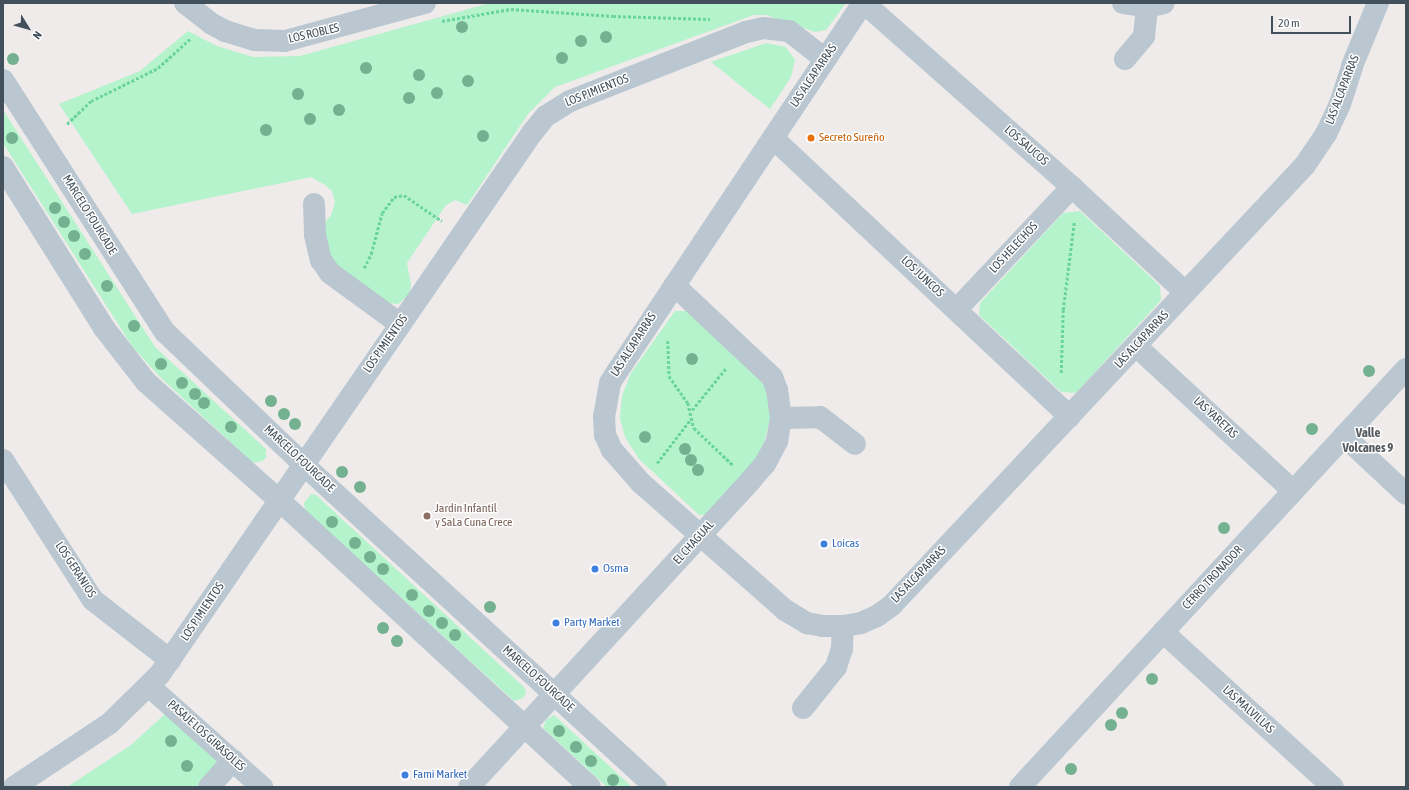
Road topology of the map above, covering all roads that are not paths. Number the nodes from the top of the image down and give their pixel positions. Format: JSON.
{"nodes":[{"id":1,"x":426,"y":3,"type":"edge"},
{"id":2,"x":864,"y":3,"type":"edge"},
{"id":3,"x":1123,"y":3,"type":"edge"},
{"id":4,"x":1378,"y":3,"type":"edge"},
{"id":5,"x":1156,"y":5,"type":"edge"},
{"id":6,"x":386,"y":8,"type":"edge"},
{"id":7,"x":192,"y":9,"type":"edge"},
{"id":8,"x":824,"y":59,"type":"junction"},
{"id":9,"x":1125,"y":59,"type":"dead end"},
{"id":10,"x":3,"y":80,"type":"edge"},
{"id":11,"x":773,"y":138,"type":"junction"},
{"id":12,"x":3,"y":167,"type":"edge"},
{"id":13,"x":1072,"y":187,"type":"junction"},
{"id":14,"x":314,"y":204,"type":"dead end"},
{"id":15,"x":674,"y":285,"type":"junction"},
{"id":16,"x":1185,"y":292,"type":"junction"},
{"id":17,"x":957,"y":309,"type":"junction"},
{"id":18,"x":400,"y":324,"type":"junction"},
{"id":19,"x":1136,"y":346,"type":"junction"},
{"id":20,"x":1406,"y":369,"type":"edge"},
{"id":21,"x":1070,"y":417,"type":"junction"},
{"id":22,"x":781,"y":418,"type":"junction"},
{"id":23,"x":1344,"y":436,"type":"junction"},
{"id":24,"x":855,"y":444,"type":"dead end"},
{"id":25,"x":3,"y":460,"type":"edge"},
{"id":26,"x":304,"y":465,"type":"junction"},
{"id":27,"x":1293,"y":491,"type":"junction"},
{"id":28,"x":1406,"y":494,"type":"edge"},
{"id":29,"x":279,"y":500,"type":"junction"},
{"id":30,"x":700,"y":536,"type":"junction"},
{"id":31,"x":843,"y":626,"type":"junction"},
{"id":32,"x":1163,"y":632,"type":"junction"},
{"id":33,"x":170,"y":660,"type":"junction"},
{"id":34,"x":149,"y":686,"type":"junction"},
{"id":35,"x":554,"y":694,"type":"junction"},
{"id":36,"x":803,"y":708,"type":"dead end"},
{"id":37,"x":525,"y":726,"type":"junction"},
{"id":38,"x":234,"y":760,"type":"junction"},
{"id":39,"x":14,"y":787,"type":"edge"},
{"id":40,"x":209,"y":787,"type":"edge"},
{"id":41,"x":262,"y":787,"type":"edge"},
{"id":42,"x":468,"y":787,"type":"edge"},
{"id":43,"x":590,"y":787,"type":"edge"},
{"id":44,"x":656,"y":787,"type":"edge"},
{"id":45,"x":1020,"y":787,"type":"edge"},
{"id":46,"x":1333,"y":787,"type":"edge"}],
"edges":[{"from":1,"to":6,"type":"street","name":"LOS ROBLES"},
{"from":2,"to":8,"type":"street","name":"LAS ALCAPARRAS"},
{"from":2,"to":13,"type":"street","name":"LOS SAUCOS"},
{"from":3,"to":5,"type":"street"},
{"from":4,"to":16,"type":"street","name":"LAS ALCAPARRAS"},
{"from":5,"to":9,"type":"street"},
{"from":6,"to":7,"type":"street","name":"LOS ROBLES"},
{"from":8,"to":11,"type":"street","name":"LAS ALCAPARRAS"},
{"from":8,"to":18,"type":"street","name":"LOS PIMIENTOS"},
{"from":10,"to":26,"type":"street","name":"MARCELO FOURCADE"},
{"from":11,"to":15,"type":"street","name":"LAS ALCAPARRAS"},
{"from":11,"to":17,"type":"street","name":"LOS JUNCOS"},
{"from":12,"to":29,"type":"street"},
{"from":13,"to":16,"type":"street","name":"LOS SAUCOS"},
{"from":13,"to":17,"type":"street","name":"LOS HELECHOS"},
{"from":14,"to":18,"type":"street"},
{"from":15,"to":22,"type":"street","name":"EL CHAGUAL"},
{"from":15,"to":30,"type":"street","name":"LAS ALCAPARRAS"},
{"from":16,"to":19,"type":"street","name":"LAS ALCAPARRAS"},
{"from":17,"to":21,"type":"street","name":"LOS JUNCOS"},
{"from":18,"to":26,"type":"street","name":"LOS PIMIENTOS"},
{"from":19,"to":21,"type":"street","name":"LAS ALCAPARRAS"},
{"from":19,"to":27,"type":"street","name":"LAS YARETAS"},
{"from":20,"to":23,"type":"street","name":"CERRO TRONADOR"},
{"from":21,"to":31,"type":"street","name":"LAS ALCAPARRAS"},
{"from":22,"to":24,"type":"street"},
{"from":22,"to":30,"type":"street","name":"EL CHAGUAL"},
{"from":23,"to":27,"type":"street","name":"CERRO TRONADOR"},
{"from":23,"to":28,"type":"street"},
{"from":25,"to":33,"type":"street","name":"LOS GERANIOS"},
{"from":26,"to":29,"type":"street","name":"LOS PIMIENTOS"},
{"from":26,"to":35,"type":"street","name":"MARCELO FOURCADE"},
{"from":27,"to":32,"type":"street","name":"CERRO TRONADOR"},
{"from":29,"to":33,"type":"street","name":"LOS PIMIENTOS"},
{"from":29,"to":37,"type":"street"},
{"from":30,"to":31,"type":"street","name":"LAS ALCAPARRAS"},
{"from":30,"to":35,"type":"street","name":"EL CHAGUAL"},
{"from":31,"to":36,"type":"street"},
{"from":32,"to":45,"type":"street","name":"CERRO TRONADOR"},
{"from":32,"to":46,"type":"street","name":"LAS MALVILLAS"},
{"from":33,"to":34,"type":"street","name":"LOS PIMIENTOS"},
{"from":34,"to":38,"type":"street","name":"PASAJE LOS GIRASOLES"},
{"from":34,"to":39,"type":"street","name":"LOS PIMIENTOS"},
{"from":35,"to":37,"type":"street","name":"EL CHAGUAL"},
{"from":35,"to":44,"type":"street","name":"MARCELO FOURCADE"},
{"from":37,"to":42,"type":"street","name":"EL CHAGUAL"},
{"from":37,"to":43,"type":"street"},
{"from":38,"to":40,"type":"street"},
{"from":38,"to":41,"type":"street","name":"PASAJE LOS GIRASOLES"}]}
